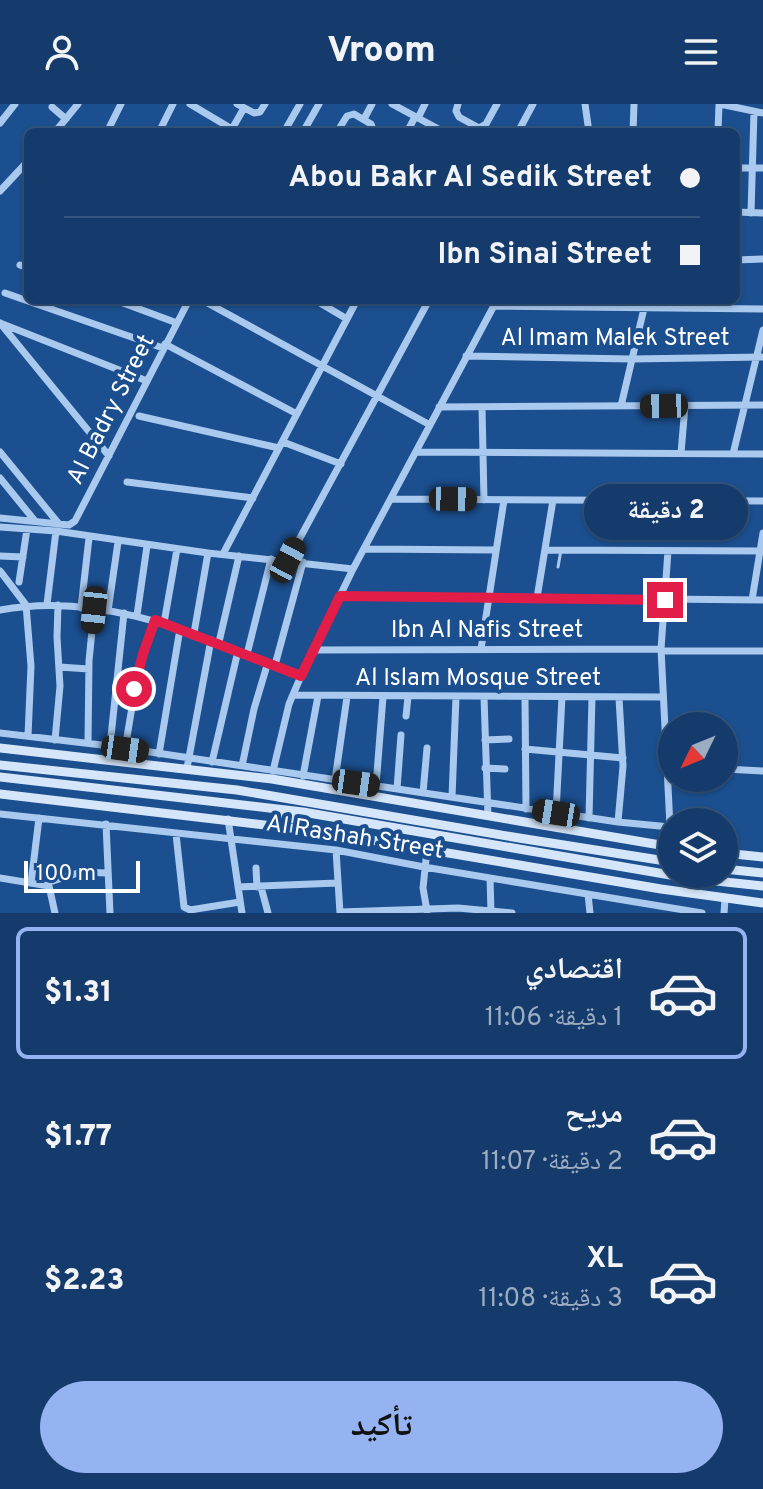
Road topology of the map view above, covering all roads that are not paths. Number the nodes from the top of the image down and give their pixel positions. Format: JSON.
{"nodes":[{"id":1,"x":15,"y":104,"type":"edge"},
{"id":2,"x":78,"y":104,"type":"edge"},
{"id":3,"x":121,"y":104,"type":"edge"},
{"id":4,"x":173,"y":104,"type":"edge"},
{"id":5,"x":191,"y":104,"type":"edge"},
{"id":6,"x":265,"y":104,"type":"edge"},
{"id":7,"x":300,"y":104,"type":"edge"},
{"id":8,"x":319,"y":104,"type":"edge"},
{"id":9,"x":372,"y":104,"type":"edge"},
{"id":10,"x":392,"y":104,"type":"edge"},
{"id":11,"x":425,"y":104,"type":"edge"},
{"id":12,"x":458,"y":104,"type":"edge"},
{"id":13,"x":497,"y":104,"type":"edge"},
{"id":14,"x":533,"y":104,"type":"edge"},
{"id":15,"x":585,"y":104,"type":"edge"},
{"id":16,"x":634,"y":104,"type":"edge"},
{"id":17,"x":719,"y":104,"type":"edge"},
{"id":18,"x":240,"y":106,"type":"edge"},
{"id":19,"x":52,"y":107,"type":"dead end"},
{"id":20,"x":758,"y":112,"type":"edge"},
{"id":21,"x":417,"y":118,"type":"junction"},
{"id":22,"x":66,"y":119,"type":"junction"},
{"id":23,"x":364,"y":119,"type":"junction"},
{"id":24,"x":220,"y":122,"type":"junction"},
{"id":25,"x":467,"y":122,"type":"junction"},
{"id":26,"x":0,"y":123,"type":"edge"},
{"id":27,"x":58,"y":128,"type":"edge"},
{"id":28,"x":109,"y":128,"type":"edge"},
{"id":29,"x":161,"y":128,"type":"edge"},
{"id":30,"x":217,"y":128,"type":"edge"},
{"id":31,"x":230,"y":128,"type":"edge"},
{"id":32,"x":236,"y":128,"type":"edge"},
{"id":33,"x":286,"y":128,"type":"edge"},
{"id":34,"x":305,"y":128,"type":"edge"},
{"id":35,"x":340,"y":128,"type":"edge"},
{"id":36,"x":372,"y":128,"type":"edge"},
{"id":37,"x":410,"y":128,"type":"edge"},
{"id":38,"x":436,"y":128,"type":"edge"},
{"id":39,"x":464,"y":128,"type":"edge"},
{"id":40,"x":520,"y":128,"type":"edge"},
{"id":41,"x":588,"y":128,"type":"edge"},
{"id":42,"x":633,"y":128,"type":"edge"},
{"id":43,"x":718,"y":128,"type":"edge"},
{"id":44,"x":24,"y":165,"type":"edge"},
{"id":45,"x":740,"y":168,"type":"edge"},
{"id":46,"x":752,"y":168,"type":"junction"},
{"id":47,"x":763,"y":168,"type":"edge"},
{"id":48,"x":0,"y":191,"type":"edge"},
{"id":49,"x":740,"y":212,"type":"edge"},
{"id":50,"x":751,"y":213,"type":"junction"},
{"id":51,"x":763,"y":213,"type":"edge"},
{"id":52,"x":763,"y":259,"type":"edge"},
{"id":53,"x":740,"y":260,"type":"edge"},
{"id":54,"x":5,"y":293,"type":"dead end"},
{"id":55,"x":24,"y":299,"type":"edge"},
{"id":56,"x":38,"y":304,"type":"edge"},
{"id":57,"x":132,"y":304,"type":"edge"},
{"id":58,"x":187,"y":304,"type":"edge"},
{"id":59,"x":209,"y":304,"type":"edge"},
{"id":60,"x":322,"y":304,"type":"edge"},
{"id":61,"x":355,"y":304,"type":"edge"},
{"id":62,"x":427,"y":304,"type":"edge"},
{"id":63,"x":494,"y":304,"type":"edge"},
{"id":64,"x":516,"y":304,"type":"edge"},
{"id":65,"x":645,"y":304,"type":"edge"},
{"id":66,"x":763,"y":309,"type":"edge"},
{"id":67,"x":643,"y":310,"type":"junction"},
{"id":68,"x":347,"y":319,"type":"junction"},
{"id":69,"x":0,"y":323,"type":"edge"},
{"id":70,"x":177,"y":323,"type":"junction"},
{"id":71,"x":763,"y":330,"type":"edge"},
{"id":72,"x":164,"y":346,"type":"junction"},
{"id":73,"x":466,"y":356,"type":"junction"},
{"id":74,"x":760,"y":357,"type":"edge"},
{"id":75,"x":631,"y":359,"type":"junction"},
{"id":76,"x":322,"y":367,"type":"junction"},
{"id":77,"x":147,"y":381,"type":"junction"},
{"id":78,"x":377,"y":395,"type":"junction"},
{"id":79,"x":743,"y":405,"type":"junction"},
{"id":80,"x":763,"y":405,"type":"edge"},
{"id":81,"x":621,"y":406,"type":"junction"},
{"id":82,"x":685,"y":406,"type":"junction"},
{"id":83,"x":439,"y":407,"type":"junction"},
{"id":84,"x":482,"y":407,"type":"junction"},
{"id":85,"x":297,"y":414,"type":"junction"},
{"id":86,"x":139,"y":416,"type":"dead end"},
{"id":87,"x":430,"y":425,"type":"junction"},
{"id":88,"x":281,"y":445,"type":"junction"},
{"id":89,"x":0,"y":452,"type":"edge"},
{"id":90,"x":416,"y":452,"type":"junction"},
{"id":91,"x":483,"y":453,"type":"junction"},
{"id":92,"x":681,"y":453,"type":"junction"},
{"id":93,"x":733,"y":454,"type":"junction"},
{"id":94,"x":763,"y":454,"type":"edge"},
{"id":95,"x":109,"y":456,"type":"junction"},
{"id":96,"x":341,"y":464,"type":"junction"},
{"id":97,"x":0,"y":478,"type":"edge"},
{"id":98,"x":127,"y":482,"type":"dead end"},
{"id":99,"x":253,"y":498,"type":"junction"},
{"id":100,"x":392,"y":499,"type":"junction"},
{"id":101,"x":484,"y":500,"type":"junction"},
{"id":102,"x":504,"y":500,"type":"junction"},
{"id":103,"x":553,"y":500,"type":"junction"},
{"id":104,"x":763,"y":501,"type":"edge"},
{"id":105,"x":0,"y":518,"type":"edge"},
{"id":106,"x":35,"y":521,"type":"junction"},
{"id":107,"x":0,"y":527,"type":"edge"},
{"id":108,"x":58,"y":528,"type":"junction"},
{"id":109,"x":27,"y":529,"type":"junction"},
{"id":110,"x":763,"y":533,"type":"edge"},
{"id":111,"x":89,"y":538,"type":"junction"},
{"id":112,"x":118,"y":542,"type":"junction"},
{"id":113,"x":147,"y":546,"type":"junction"},
{"id":114,"x":177,"y":549,"type":"junction"},
{"id":115,"x":365,"y":549,"type":"junction"},
{"id":116,"x":496,"y":550,"type":"junction"},
{"id":117,"x":545,"y":550,"type":"junction"},
{"id":118,"x":561,"y":550,"type":"junction"},
{"id":119,"x":668,"y":551,"type":"junction"},
{"id":120,"x":761,"y":551,"type":"edge"},
{"id":121,"x":208,"y":553,"type":"junction"},
{"id":122,"x":223,"y":554,"type":"junction"},
{"id":123,"x":0,"y":556,"type":"edge"},
{"id":124,"x":239,"y":556,"type":"junction"},
{"id":125,"x":23,"y":557,"type":"junction"},
{"id":126,"x":271,"y":559,"type":"junction"},
{"id":127,"x":288,"y":560,"type":"junction"},
{"id":128,"x":303,"y":562,"type":"junction"},
{"id":129,"x":558,"y":567,"type":"dead end"},
{"id":130,"x":353,"y":569,"type":"junction"},
{"id":131,"x":0,"y":571,"type":"edge"},
{"id":132,"x":19,"y":582,"type":"dead end"},
{"id":133,"x":340,"y":596,"type":"junction"},
{"id":134,"x":489,"y":598,"type":"junction"},
{"id":135,"x":537,"y":598,"type":"junction"},
{"id":136,"x":665,"y":600,"type":"junction"},
{"id":137,"x":752,"y":600,"type":"junction"},
{"id":138,"x":763,"y":600,"type":"edge"},
{"id":139,"x":47,"y":604,"type":"junction"},
{"id":140,"x":26,"y":605,"type":"junction"},
{"id":141,"x":58,"y":605,"type":"junction"},
{"id":142,"x":81,"y":608,"type":"junction"},
{"id":143,"x":0,"y":610,"type":"edge"},
{"id":144,"x":94,"y":610,"type":"junction"},
{"id":145,"x":108,"y":611,"type":"junction"},
{"id":146,"x":124,"y":613,"type":"junction"},
{"id":147,"x":137,"y":615,"type":"junction"},
{"id":148,"x":155,"y":620,"type":"junction"},
{"id":149,"x":164,"y":623,"type":"junction"},
{"id":150,"x":180,"y":629,"type":"junction"},
{"id":151,"x":194,"y":633,"type":"junction"},
{"id":152,"x":215,"y":641,"type":"junction"},
{"id":153,"x":481,"y":649,"type":"junction"},
{"id":154,"x":314,"y":650,"type":"junction"},
{"id":155,"x":661,"y":650,"type":"junction"},
{"id":156,"x":238,"y":651,"type":"junction"},
{"id":157,"x":763,"y":651,"type":"edge"},
{"id":158,"x":247,"y":654,"type":"junction"},
{"id":159,"x":271,"y":664,"type":"junction"},
{"id":160,"x":59,"y":667,"type":"junction"},
{"id":161,"x":89,"y":669,"type":"junction"},
{"id":162,"x":301,"y":676,"type":"junction"},
{"id":163,"x":293,"y":695,"type":"junction"},
{"id":164,"x":318,"y":696,"type":"junction"},
{"id":165,"x":347,"y":697,"type":"junction"},
{"id":166,"x":383,"y":697,"type":"junction"},
{"id":167,"x":408,"y":697,"type":"junction"},
{"id":168,"x":456,"y":697,"type":"junction"},
{"id":169,"x":484,"y":697,"type":"junction"},
{"id":170,"x":525,"y":697,"type":"junction"},
{"id":171,"x":562,"y":697,"type":"junction"},
{"id":172,"x":592,"y":697,"type":"junction"},
{"id":173,"x":663,"y":697,"type":"junction"},
{"id":174,"x":619,"y":698,"type":"junction"},
{"id":175,"x":664,"y":712,"type":"edge"},
{"id":176,"x":406,"y":716,"type":"dead end"},
{"id":177,"x":0,"y":733,"type":"edge"},
{"id":178,"x":401,"y":735,"type":"dead end"},
{"id":179,"x":28,"y":736,"type":"junction"},
{"id":180,"x":509,"y":739,"type":"dead end"},
{"id":181,"x":55,"y":740,"type":"junction"},
{"id":182,"x":485,"y":740,"type":"junction"},
{"id":183,"x":88,"y":743,"type":"junction"},
{"id":184,"x":110,"y":746,"type":"junction"},
{"id":185,"x":0,"y":748,"type":"edge"},
{"id":186,"x":427,"y":748,"type":"dead end"},
{"id":187,"x":125,"y":749,"type":"junction"},
{"id":188,"x":525,"y":749,"type":"junction"},
{"id":189,"x":559,"y":752,"type":"junction"},
{"id":190,"x":159,"y":754,"type":"junction"},
{"id":191,"x":590,"y":755,"type":"junction"},
{"id":192,"x":623,"y":758,"type":"junction"},
{"id":193,"x":212,"y":762,"type":"junction"},
{"id":194,"x":188,"y":763,"type":"junction"},
{"id":195,"x":0,"y":765,"type":"edge"},
{"id":196,"x":242,"y":766,"type":"junction"},
{"id":197,"x":485,"y":768,"type":"junction"},
{"id":198,"x":505,"y":769,"type":"dead end"},
{"id":199,"x":738,"y":770,"type":"edge"},
{"id":200,"x":273,"y":771,"type":"junction"},
{"id":201,"x":763,"y":771,"type":"edge"},
{"id":202,"x":0,"y":777,"type":"edge"},
{"id":203,"x":302,"y":780,"type":"junction"},
{"id":204,"x":335,"y":780,"type":"junction"},
{"id":205,"x":376,"y":786,"type":"junction"},
{"id":206,"x":397,"y":789,"type":"junction"},
{"id":207,"x":423,"y":793,"type":"junction"},
{"id":208,"x":0,"y":794,"type":"edge"},
{"id":209,"x":452,"y":797,"type":"junction"},
{"id":210,"x":487,"y":803,"type":"junction"},
{"id":211,"x":266,"y":807,"type":"junction"},
{"id":212,"x":526,"y":809,"type":"junction"},
{"id":213,"x":556,"y":813,"type":"junction"},
{"id":214,"x":0,"y":814,"type":"edge"},
{"id":215,"x":488,"y":816,"type":"junction"},
{"id":216,"x":39,"y":818,"type":"junction"},
{"id":217,"x":589,"y":818,"type":"junction"},
{"id":218,"x":228,"y":819,"type":"junction"},
{"id":219,"x":618,"y":822,"type":"junction"},
{"id":220,"x":106,"y":824,"type":"junction"},
{"id":221,"x":658,"y":826,"type":"edge"},
{"id":222,"x":324,"y":832,"type":"junction"},
{"id":223,"x":176,"y":834,"type":"junction"},
{"id":224,"x":231,"y":837,"type":"junction"},
{"id":225,"x":658,"y":844,"type":"edge"},
{"id":226,"x":336,"y":850,"type":"junction"},
{"id":227,"x":427,"y":850,"type":"junction"},
{"id":228,"x":738,"y":854,"type":"edge"},
{"id":229,"x":763,"y":857,"type":"edge"},
{"id":230,"x":658,"y":860,"type":"edge"},
{"id":231,"x":424,"y":867,"type":"junction"},
{"id":232,"x":256,"y":868,"type":"dead end"},
{"id":233,"x":738,"y":870,"type":"edge"},
{"id":234,"x":107,"y":873,"type":"junction"},
{"id":235,"x":763,"y":873,"type":"edge"},
{"id":236,"x":0,"y":878,"type":"edge"},
{"id":237,"x":490,"y":878,"type":"junction"},
{"id":238,"x":53,"y":881,"type":"dead end"},
{"id":239,"x":31,"y":883,"type":"junction"},
{"id":240,"x":338,"y":883,"type":"junction"},
{"id":241,"x":763,"y":886,"type":"edge"},
{"id":242,"x":238,"y":887,"type":"junction"},
{"id":243,"x":259,"y":887,"type":"junction"},
{"id":244,"x":588,"y":894,"type":"junction"},
{"id":245,"x":725,"y":899,"type":"junction"},
{"id":246,"x":240,"y":902,"type":"junction"},
{"id":247,"x":763,"y":903,"type":"edge"},
{"id":248,"x":663,"y":909,"type":"edge"},
{"id":249,"x":427,"y":911,"type":"edge"},
{"id":250,"x":378,"y":912,"type":"edge"},
{"id":251,"x":490,"y":912,"type":"edge"},
{"id":252,"x":55,"y":913,"type":"edge"},
{"id":253,"x":110,"y":913,"type":"edge"},
{"id":254,"x":242,"y":913,"type":"edge"},
{"id":255,"x":268,"y":913,"type":"edge"},
{"id":256,"x":340,"y":913,"type":"edge"},
{"id":257,"x":512,"y":913,"type":"edge"},
{"id":258,"x":590,"y":913,"type":"edge"},
{"id":259,"x":702,"y":913,"type":"edge"},
{"id":260,"x":724,"y":913,"type":"edge"}],
"edges":[{"from":1,"to":26,"type":"street"},
{"from":2,"to":22,"type":"street"},
{"from":3,"to":28,"type":"street"},
{"from":4,"to":29,"type":"street"},
{"from":5,"to":24,"type":"street"},
{"from":6,"to":18,"type":"street"},
{"from":7,"to":33,"type":"street"},
{"from":8,"to":34,"type":"street"},
{"from":9,"to":23,"type":"street"},
{"from":10,"to":21,"type":"street"},
{"from":11,"to":21,"type":"street"},
{"from":12,"to":25,"type":"street"},
{"from":13,"to":25,"type":"street"},
{"from":14,"to":40,"type":"street"},
{"from":15,"to":41,"type":"street"},
{"from":16,"to":42,"type":"street"},
{"from":17,"to":20,"type":"street"},
{"from":17,"to":43,"type":"street"},
{"from":18,"to":32,"type":"street"},
{"from":19,"to":22,"type":"street"},
{"from":20,"to":46,"type":"street"},
{"from":21,"to":37,"type":"street"},
{"from":21,"to":38,"type":"street"},
{"from":22,"to":27,"type":"street"},
{"from":23,"to":35,"type":"street"},
{"from":23,"to":36,"type":"street"},
{"from":24,"to":30,"type":"street"},
{"from":24,"to":31,"type":"street"},
{"from":25,"to":39,"type":"street"},
{"from":44,"to":48,"type":"street"},
{"from":45,"to":46,"type":"street"},
{"from":46,"to":47,"type":"street"},
{"from":46,"to":50,"type":"street"},
{"from":49,"to":50,"type":"street"},
{"from":50,"to":51,"type":"street"},
{"from":52,"to":53,"type":"street"},
{"from":54,"to":55,"type":"street"},
{"from":56,"to":72,"type":"street"},
{"from":57,"to":70,"type":"street"},
{"from":58,"to":70,"type":"street","name":"Al Badry Street"},
{"from":59,"to":76,"type":"street"},
{"from":60,"to":68,"type":"street"},
{"from":61,"to":68,"type":"street"},
{"from":62,"to":78,"type":"street"},
{"from":63,"to":73,"type":"street"},
{"from":64,"to":67,"type":"street"},
{"from":65,"to":67,"type":"street"},
{"from":66,"to":67,"type":"street"},
{"from":67,"to":75,"type":"street"},
{"from":68,"to":76,"type":"street"},
{"from":69,"to":77,"type":"street"},
{"from":69,"to":95,"type":"street"},
{"from":70,"to":72,"type":"street","name":"Al Badry Street"},
{"from":71,"to":74,"type":"street"},
{"from":72,"to":77,"type":"street","name":"Al Badry Street"},
{"from":72,"to":85,"type":"street"},
{"from":73,"to":75,"type":"street","name":"Al Imam Malek Street"},
{"from":73,"to":83,"type":"street"},
{"from":74,"to":75,"type":"street","name":"Al Imam Malek Street"},
{"from":74,"to":79,"type":"street"},
{"from":75,"to":81,"type":"street"},
{"from":76,"to":78,"type":"street"},
{"from":76,"to":85,"type":"street"},
{"from":77,"to":95,"type":"street","name":"Al Badry Street"},
{"from":78,"to":87,"type":"street"},
{"from":78,"to":96,"type":"street"},
{"from":79,"to":80,"type":"street"},
{"from":79,"to":82,"type":"street"},
{"from":79,"to":93,"type":"street"},
{"from":81,"to":82,"type":"street"},
{"from":81,"to":84,"type":"street"},
{"from":82,"to":92,"type":"street"},
{"from":83,"to":84,"type":"street"},
{"from":83,"to":87,"type":"street"},
{"from":84,"to":91,"type":"street"},
{"from":85,"to":88,"type":"street"},
{"from":86,"to":88,"type":"street"},
{"from":87,"to":90,"type":"street"},
{"from":88,"to":96,"type":"street"},
{"from":88,"to":99,"type":"street"},
{"from":89,"to":108,"type":"street"},
{"from":90,"to":91,"type":"street"},
{"from":90,"to":100,"type":"street"},
{"from":91,"to":92,"type":"street"},
{"from":91,"to":101,"type":"street"},
{"from":92,"to":93,"type":"street"},
{"from":93,"to":94,"type":"street"},
{"from":95,"to":108,"type":"street","name":"Al Badry Street"},
{"from":96,"to":127,"type":"street"},
{"from":97,"to":106,"type":"street"},
{"from":98,"to":99,"type":"street"},
{"from":99,"to":122,"type":"street"},
{"from":100,"to":101,"type":"street"},
{"from":100,"to":115,"type":"street"},
{"from":101,"to":102,"type":"street"},
{"from":102,"to":103,"type":"street"},
{"from":102,"to":116,"type":"street"},
{"from":103,"to":104,"type":"street"},
{"from":103,"to":117,"type":"street"},
{"from":105,"to":106,"type":"street"},
{"from":106,"to":108,"type":"street"},
{"from":107,"to":109,"type":"street"},
{"from":108,"to":109,"type":"street"},
{"from":108,"to":111,"type":"street"},
{"from":108,"to":139,"type":"street"},
{"from":109,"to":125,"type":"street"},
{"from":110,"to":120,"type":"street"},
{"from":111,"to":112,"type":"street"},
{"from":111,"to":142,"type":"street"},
{"from":112,"to":113,"type":"street"},
{"from":112,"to":145,"type":"street"},
{"from":113,"to":114,"type":"street"},
{"from":113,"to":147,"type":"street"},
{"from":114,"to":121,"type":"street"},
{"from":114,"to":149,"type":"street"},
{"from":115,"to":116,"type":"street"},
{"from":115,"to":130,"type":"street"},
{"from":116,"to":134,"type":"street"},
{"from":117,"to":118,"type":"street"},
{"from":117,"to":135,"type":"street"},
{"from":118,"to":119,"type":"street"},
{"from":118,"to":129,"type":"lane"},
{"from":119,"to":120,"type":"street"},
{"from":119,"to":136,"type":"street"},
{"from":120,"to":137,"type":"street"},
{"from":121,"to":122,"type":"street"},
{"from":121,"to":151,"type":"street"},
{"from":122,"to":124,"type":"street"},
{"from":123,"to":125,"type":"street"},
{"from":124,"to":126,"type":"street"},
{"from":124,"to":152,"type":"street"},
{"from":125,"to":132,"type":"street"},
{"from":126,"to":127,"type":"street"},
{"from":126,"to":158,"type":"street"},
{"from":127,"to":128,"type":"street"},
{"from":128,"to":130,"type":"street"},
{"from":128,"to":159,"type":"street"},
{"from":130,"to":133,"type":"street"},
{"from":131,"to":140,"type":"street"},
{"from":133,"to":134,"type":"street"},
{"from":133,"to":154,"type":"street"},
{"from":134,"to":135,"type":"street"},
{"from":134,"to":153,"type":"street"},
{"from":135,"to":136,"type":"street"},
{"from":136,"to":137,"type":"street"},
{"from":136,"to":155,"type":"street"},
{"from":137,"to":138,"type":"street"},
{"from":139,"to":140,"type":"street"},
{"from":139,"to":141,"type":"street"},
{"from":140,"to":143,"type":"street"},
{"from":140,"to":179,"type":"street"},
{"from":141,"to":142,"type":"street"},
{"from":141,"to":160,"type":"street"},
{"from":142,"to":144,"type":"street"},
{"from":144,"to":145,"type":"street"},
{"from":144,"to":161,"type":"street"},
{"from":145,"to":146,"type":"street"},
{"from":146,"to":147,"type":"street"},
{"from":146,"to":184,"type":"street"},
{"from":147,"to":148,"type":"street"},
{"from":148,"to":149,"type":"street"},
{"from":148,"to":187,"type":"street"},
{"from":149,"to":150,"type":"street"},
{"from":150,"to":151,"type":"street"},
{"from":150,"to":190,"type":"street"},
{"from":151,"to":152,"type":"street"},
{"from":152,"to":156,"type":"street"},
{"from":152,"to":194,"type":"street"},
{"from":153,"to":154,"type":"street","name":"Ibn Al Nafis Street"},
{"from":153,"to":155,"type":"street","name":"Ibn Al Nafis Street"},
{"from":154,"to":162,"type":"street"},
{"from":155,"to":157,"type":"street","name":"Ibn Al Nafis Street"},
{"from":155,"to":173,"type":"street"},
{"from":156,"to":158,"type":"street"},
{"from":156,"to":193,"type":"street"},
{"from":158,"to":159,"type":"street"},
{"from":159,"to":162,"type":"street"},
{"from":159,"to":196,"type":"street"},
{"from":160,"to":161,"type":"street"},
{"from":160,"to":181,"type":"street"},
{"from":161,"to":183,"type":"street"},
{"from":162,"to":163,"type":"street"},
{"from":163,"to":164,"type":"street","name":"Al Islam Mosque Street"},
{"from":163,"to":200,"type":"street"},
{"from":164,"to":165,"type":"street","name":"Al Islam Mosque Street"},
{"from":164,"to":203,"type":"street"},
{"from":165,"to":166,"type":"street","name":"Al Islam Mosque Street"},
{"from":165,"to":204,"type":"street"},
{"from":166,"to":167,"type":"street","name":"Al Islam Mosque Street"},
{"from":166,"to":205,"type":"street"},
{"from":167,"to":168,"type":"street","name":"Al Islam Mosque Street"},
{"from":167,"to":176,"type":"street"},
{"from":168,"to":169,"type":"street","name":"Al Islam Mosque Street"},
{"from":168,"to":209,"type":"street"},
{"from":169,"to":170,"type":"street","name":"Al Islam Mosque Street"},
{"from":169,"to":182,"type":"street"},
{"from":170,"to":171,"type":"street","name":"Al Islam Mosque Street"},
{"from":170,"to":188,"type":"street"},
{"from":171,"to":172,"type":"street","name":"Al Islam Mosque Street"},
{"from":171,"to":189,"type":"street"},
{"from":172,"to":174,"type":"street","name":"Al Islam Mosque Street"},
{"from":172,"to":191,"type":"street"},
{"from":173,"to":174,"type":"street","name":"Al Islam Mosque Street"},
{"from":173,"to":175,"type":"street"},
{"from":174,"to":192,"type":"street"},
{"from":177,"to":179,"type":"street"},
{"from":178,"to":206,"type":"street"},
{"from":179,"to":181,"type":"street"},
{"from":180,"to":182,"type":"street"},
{"from":181,"to":183,"type":"street"},
{"from":182,"to":197,"type":"street"},
{"from":183,"to":184,"type":"street"},
{"from":184,"to":187,"type":"street"},
{"from":185,"to":194,"type":"main road"},
{"from":186,"to":207,"type":"street"},
{"from":187,"to":190,"type":"street"},
{"from":188,"to":189,"type":"street"},
{"from":188,"to":212,"type":"street"},
{"from":189,"to":191,"type":"street"},
{"from":189,"to":213,"type":"street"},
{"from":190,"to":194,"type":"street"},
{"from":191,"to":192,"type":"street"},
{"from":191,"to":217,"type":"street"},
{"from":192,"to":219,"type":"street"},
{"from":193,"to":194,"type":"street"},
{"from":193,"to":196,"type":"street"},
{"from":194,"to":203,"type":"main road"},
{"from":195,"to":230,"type":"main road"},
{"from":196,"to":200,"type":"street"},
{"from":197,"to":198,"type":"street"},
{"from":197,"to":210,"type":"street"},
{"from":199,"to":201,"type":"street"},
{"from":200,"to":203,"type":"street"},
{"from":202,"to":211,"type":"main road"},
{"from":203,"to":204,"type":"street"},
{"from":203,"to":215,"type":"main road"},
{"from":204,"to":205,"type":"street"},
{"from":205,"to":206,"type":"street"},
{"from":206,"to":207,"type":"street"},
{"from":207,"to":209,"type":"street"},
{"from":208,"to":218,"type":"main road"},
{"from":209,"to":210,"type":"street"},
{"from":210,"to":212,"type":"street"},
{"from":210,"to":215,"type":"street"},
{"from":211,"to":222,"type":"main road"},
{"from":211,"to":241,"type":"main road"},
{"from":212,"to":213,"type":"street"},
{"from":213,"to":217,"type":"street"},
{"from":214,"to":216,"type":"street","name":"Al Rashah Street"},
{"from":215,"to":225,"type":"main road"},
{"from":216,"to":220,"type":"street","name":"Al Rashah Street"},
{"from":216,"to":239,"type":"street"},
{"from":217,"to":219,"type":"street"},
{"from":218,"to":222,"type":"main road"},
{"from":218,"to":224,"type":"street"},
{"from":219,"to":221,"type":"street"},
{"from":220,"to":223,"type":"street","name":"Al Rashah Street"},
{"from":220,"to":234,"type":"street"},
{"from":222,"to":227,"type":"main road"},
{"from":223,"to":224,"type":"street","name":"Al Rashah Street"},
{"from":223,"to":246,"type":"street"},
{"from":224,"to":226,"type":"street","name":"Al Rashah Street"},
{"from":224,"to":242,"type":"street"},
{"from":226,"to":231,"type":"street","name":"Al Rashah Street"},
{"from":226,"to":240,"type":"street"},
{"from":227,"to":231,"type":"street"},
{"from":227,"to":245,"type":"main road"},
{"from":228,"to":229,"type":"main road"},
{"from":231,"to":237,"type":"street","name":"Al Rashah Street"},
{"from":231,"to":249,"type":"street"},
{"from":232,"to":243,"type":"street"},
{"from":233,"to":235,"type":"main road"},
{"from":234,"to":238,"type":"street"},
{"from":234,"to":253,"type":"street"},
{"from":236,"to":239,"type":"street"},
{"from":237,"to":244,"type":"street","name":"Al Rashah Street"},
{"from":237,"to":251,"type":"street"},
{"from":239,"to":252,"type":"street"},
{"from":240,"to":243,"type":"street"},
{"from":240,"to":256,"type":"street"},
{"from":242,"to":243,"type":"street"},
{"from":242,"to":246,"type":"street"},
{"from":243,"to":255,"type":"street"},
{"from":244,"to":248,"type":"street","name":"Al Rashah Street"},
{"from":244,"to":258,"type":"street"},
{"from":245,"to":247,"type":"main road"},
{"from":245,"to":260,"type":"street"},
{"from":246,"to":254,"type":"street"},
{"from":248,"to":259,"type":"street","name":"Al Rashah Street"},
{"from":249,"to":250,"type":"street"},
{"from":249,"to":251,"type":"street"},
{"from":250,"to":256,"type":"street"},
{"from":251,"to":257,"type":"street"}]}
